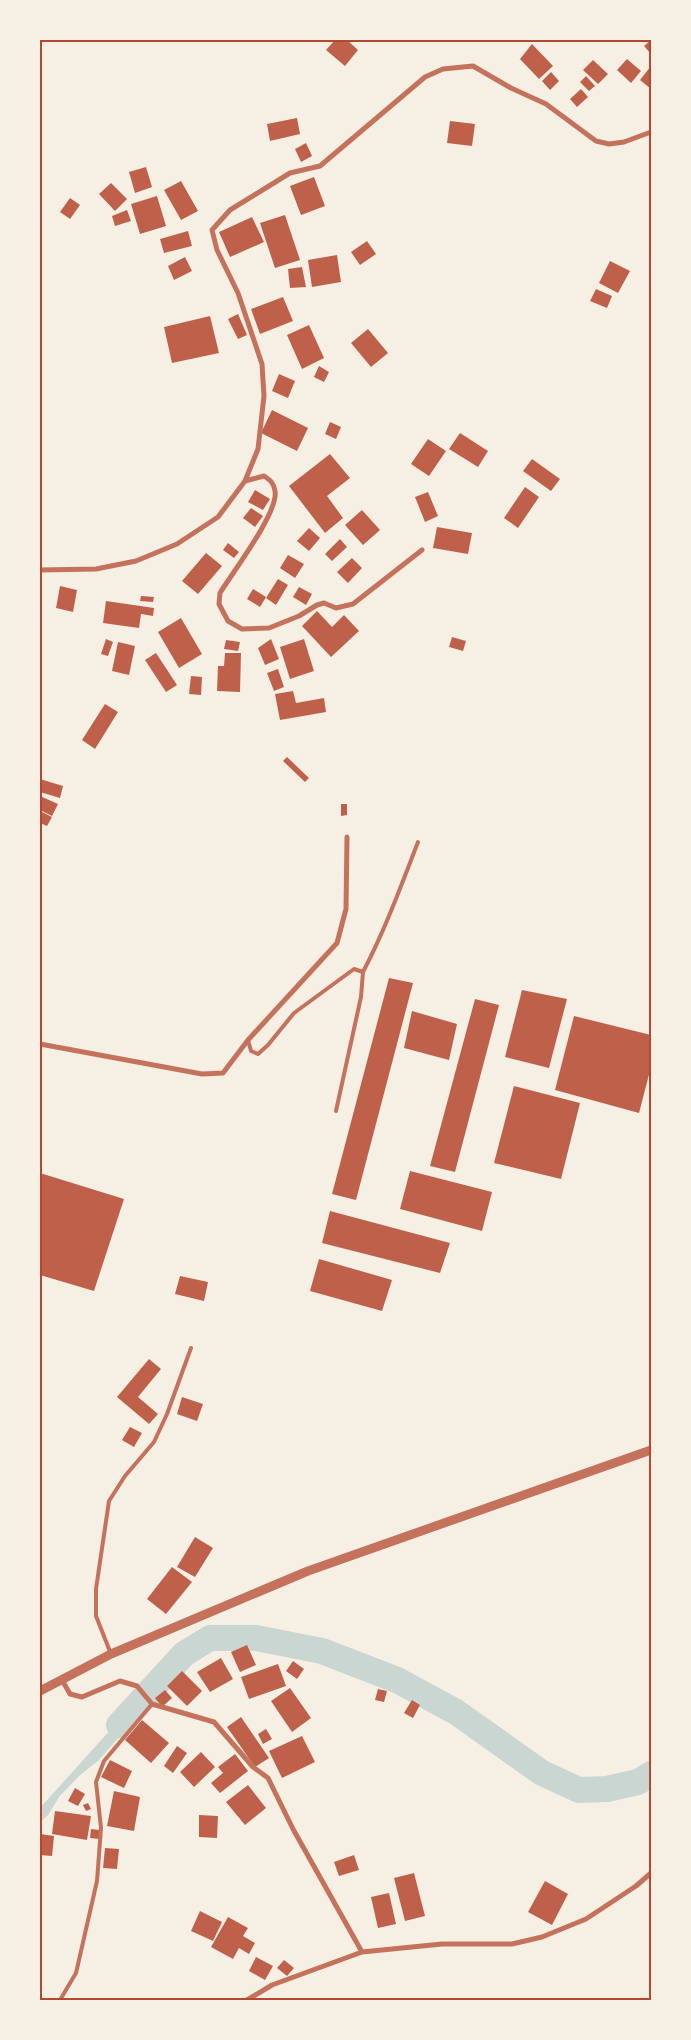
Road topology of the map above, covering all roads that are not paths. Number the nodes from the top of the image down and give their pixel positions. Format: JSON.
{"nodes":[{"id":1,"x":651,"y":132,"type":"edge"},
{"id":2,"x":245,"y":481,"type":"junction"},
{"id":3,"x":422,"y":550,"type":"dead end"},
{"id":4,"x":40,"y":570,"type":"edge"},
{"id":5,"x":347,"y":837,"type":"dead end"},
{"id":6,"x":418,"y":842,"type":"dead end"},
{"id":7,"x":363,"y":972,"type":"junction"},
{"id":8,"x":248,"y":1040,"type":"junction"},
{"id":9,"x":40,"y":1044,"type":"edge"},
{"id":10,"x":336,"y":1111,"type":"dead end"},
{"id":11,"x":190,"y":1348,"type":"dead end"},
{"id":12,"x":651,"y":1450,"type":"edge"},
{"id":13,"x":111,"y":1654,"type":"junction"},
{"id":14,"x":62,"y":1680,"type":"junction"},
{"id":15,"x":40,"y":1691,"type":"edge"},
{"id":16,"x":150,"y":1702,"type":"junction"},
{"id":17,"x":651,"y":1873,"type":"edge"},
{"id":18,"x":362,"y":1952,"type":"junction"},
{"id":19,"x":60,"y":2000,"type":"edge"},
{"id":20,"x":247,"y":2000,"type":"edge"}],
"edges":[{"from":1,"to":2,"type":"street"},
{"from":2,"to":3,"type":"street"},
{"from":2,"to":4,"type":"street"},
{"from":5,"to":8,"type":"street"},
{"from":6,"to":7,"type":"lane"},
{"from":7,"to":8,"type":"lane"},
{"from":7,"to":10,"type":"lane"},
{"from":8,"to":9,"type":"street"},
{"from":11,"to":13,"type":"lane"},
{"from":12,"to":13,"type":"street"},
{"from":13,"to":14,"type":"street"},
{"from":14,"to":15,"type":"street"},
{"from":14,"to":16,"type":"street"},
{"from":16,"to":18,"type":"street"},
{"from":16,"to":19,"type":"lane"},
{"from":17,"to":18,"type":"street"},
{"from":18,"to":20,"type":"street"}]}
